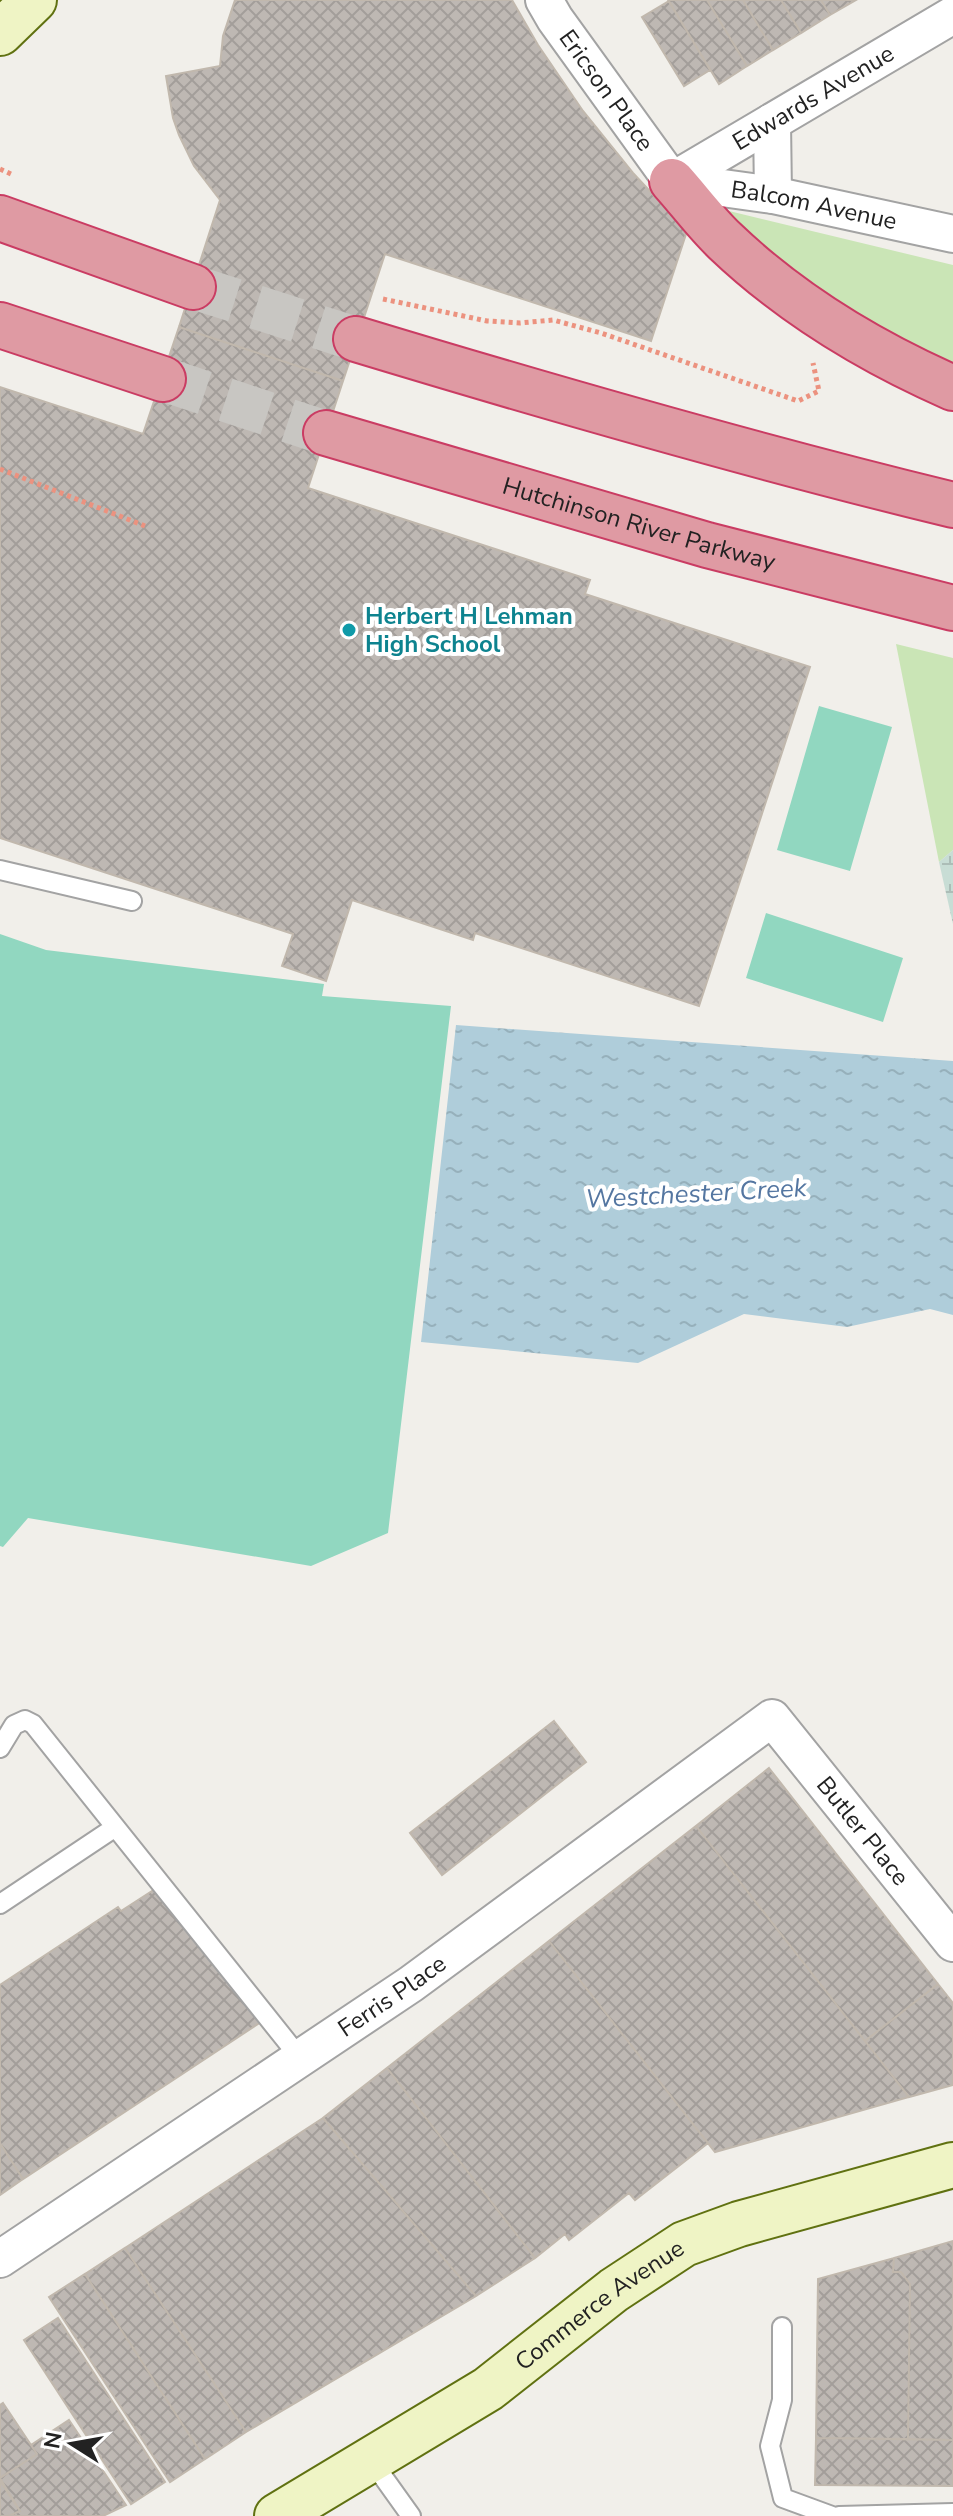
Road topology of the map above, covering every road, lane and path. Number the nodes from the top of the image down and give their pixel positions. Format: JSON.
{"nodes":[{"id":1,"x":34,"y":0,"type":"edge"},
{"id":2,"x":544,"y":0,"type":"edge"},
{"id":3,"x":953,"y":15,"type":"edge"},
{"id":4,"x":0,"y":33,"type":"edge"},
{"id":5,"x":772,"y":122,"type":"junction"},
{"id":6,"x":672,"y":181,"type":"junction"},
{"id":7,"x":773,"y":195,"type":"junction"},
{"id":8,"x":0,"y":218,"type":"edge"},
{"id":9,"x":953,"y":234,"type":"edge"},
{"id":10,"x":193,"y":287,"type":"tunnel mouth"},
{"id":11,"x":371,"y":296,"type":"dead end"},
{"id":12,"x":0,"y":325,"type":"edge"},
{"id":13,"x":356,"y":339,"type":"tunnel mouth"},
{"id":14,"x":801,"y":355,"type":"dead end"},
{"id":15,"x":163,"y":379,"type":"tunnel mouth"},
{"id":16,"x":953,"y":388,"type":"edge"},
{"id":17,"x":326,"y":433,"type":"tunnel mouth"},
{"id":18,"x":0,"y":469,"type":"edge"},
{"id":19,"x":953,"y":505,"type":"edge"},
{"id":20,"x":145,"y":526,"type":"dead end"},
{"id":21,"x":953,"y":608,"type":"edge"},
{"id":22,"x":0,"y":870,"type":"edge"},
{"id":23,"x":132,"y":901,"type":"dead end"},
{"id":24,"x":772,"y":1718,"type":"joint"},
{"id":25,"x":0,"y":1748,"type":"edge"},
{"id":26,"x":114,"y":1828,"type":"junction"},
{"id":27,"x":0,"y":1904,"type":"edge"},
{"id":28,"x":953,"y":1943,"type":"edge"},
{"id":29,"x":300,"y":2058,"type":"junction"},
{"id":30,"x":953,"y":2165,"type":"edge"},
{"id":31,"x":0,"y":2259,"type":"edge"},
{"id":32,"x":782,"y":2327,"type":"dead end"},
{"id":33,"x":371,"y":2460,"type":"junction"},
{"id":34,"x":953,"y":2513,"type":"edge"},
{"id":35,"x":277,"y":2516,"type":"edge"},
{"id":36,"x":411,"y":2516,"type":"edge"},
{"id":37,"x":832,"y":2516,"type":"edge"},
{"id":38,"x":839,"y":2516,"type":"edge"}],
"edges":[{"from":1,"to":4,"type":"main road"},
{"from":2,"to":6,"type":"street","name":"Ericson Place"},
{"from":3,"to":5,"type":"street","name":"Edwards Avenue"},
{"from":5,"to":6,"type":"street","name":"Edwards Avenue"},
{"from":5,"to":7,"type":"street"},
{"from":6,"to":7,"type":"street","name":"Balcom Avenue"},
{"from":6,"to":16,"type":"highway"},
{"from":7,"to":9,"type":"street","name":"Balcom Avenue"},
{"from":8,"to":10,"type":"highway"},
{"from":11,"to":14,"type":"path"},
{"from":12,"to":15,"type":"highway"},
{"from":13,"to":19,"type":"highway"},
{"from":17,"to":21,"type":"highway","name":"Hutchinson River Parkway"},
{"from":18,"to":20,"type":"path"},
{"from":22,"to":23,"type":"lane"},
{"from":24,"to":28,"type":"street","name":"Butler Place"},
{"from":24,"to":29,"type":"street","name":"Ferris Place"},
{"from":25,"to":26,"type":"lane"},
{"from":26,"to":27,"type":"lane"},
{"from":26,"to":29,"type":"lane"},
{"from":29,"to":31,"type":"street","name":"Ferris Place"},
{"from":30,"to":33,"type":"main road","name":"Commerce Avenue"},
{"from":32,"to":37,"type":"lane"},
{"from":33,"to":35,"type":"main road","name":"Commerce Avenue"},
{"from":33,"to":36,"type":"lane"},
{"from":34,"to":38,"type":"lane"}]}
